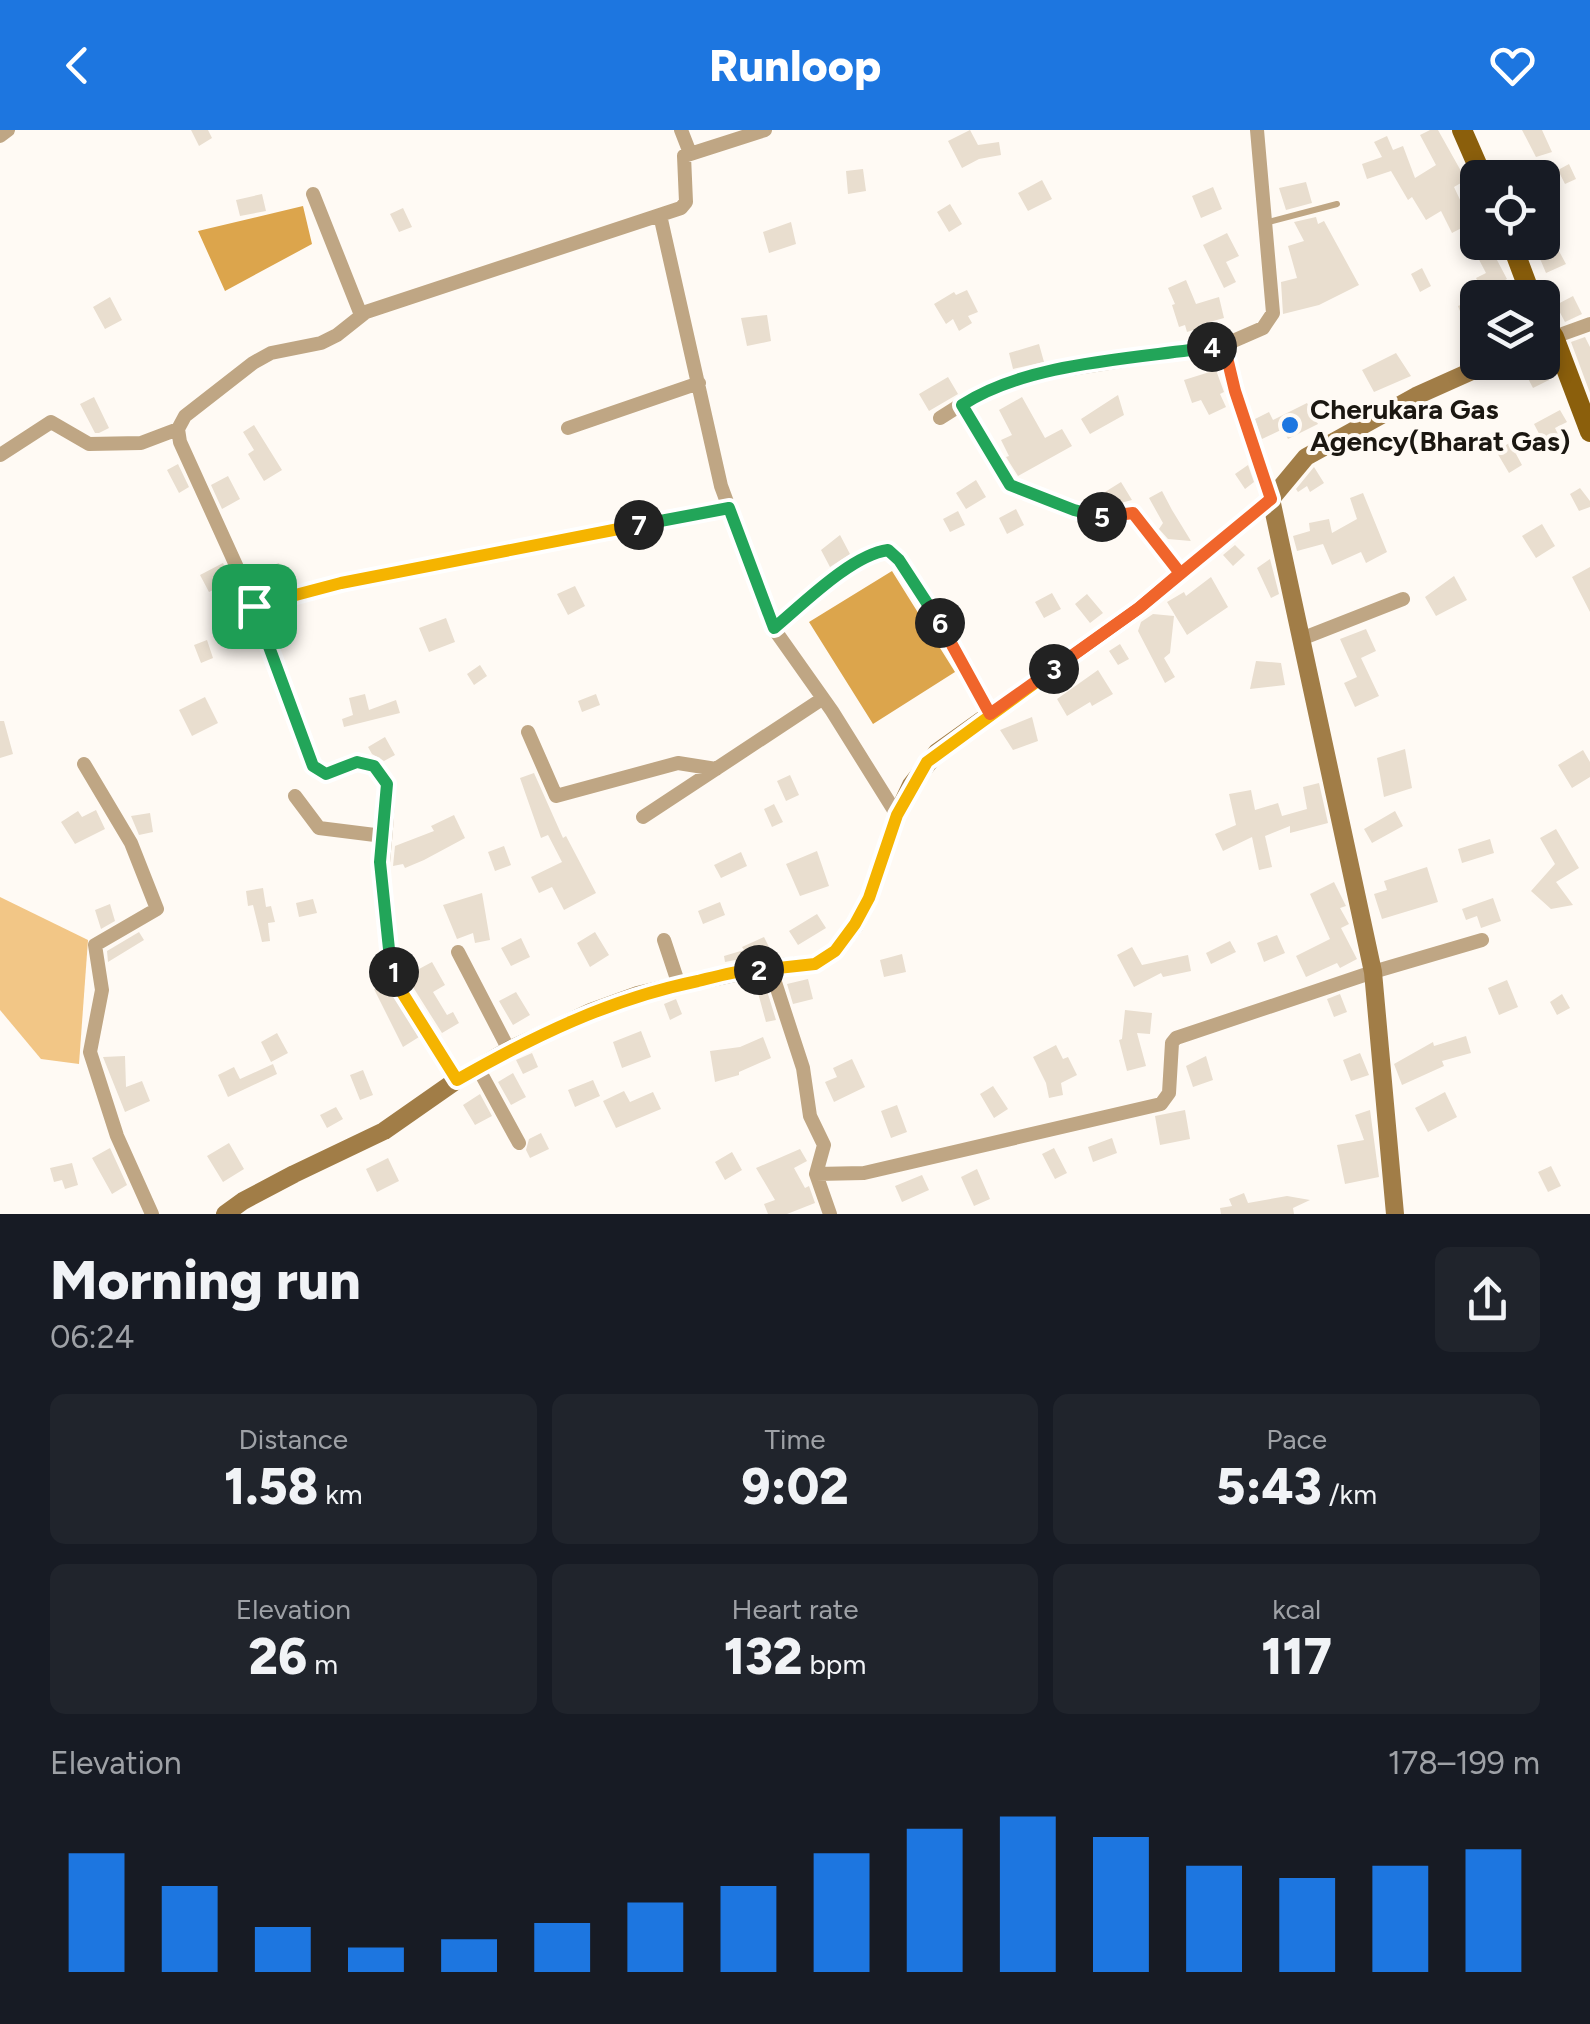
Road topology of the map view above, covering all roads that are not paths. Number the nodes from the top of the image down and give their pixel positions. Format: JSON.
{"nodes":[{"id":1,"x":8,"y":130,"type":"edge"},
{"id":2,"x":681,"y":130,"type":"edge"},
{"id":3,"x":765,"y":130,"type":"edge"},
{"id":4,"x":1257,"y":130,"type":"edge"},
{"id":5,"x":1462,"y":130,"type":"edge"},
{"id":6,"x":0,"y":136,"type":"edge"},
{"id":7,"x":690,"y":152,"type":"junction"},
{"id":8,"x":1474,"y":160,"type":"edge"},
{"id":9,"x":314,"y":194,"type":"dead end"},
{"id":10,"x":1337,"y":204,"type":"dead end"},
{"id":11,"x":660,"y":215,"type":"junction"},
{"id":12,"x":1264,"y":223,"type":"junction"},
{"id":13,"x":361,"y":315,"type":"junction"},
{"id":14,"x":1590,"y":324,"type":"edge"},
{"id":15,"x":1560,"y":329,"type":"edge"},
{"id":16,"x":1224,"y":345,"type":"junction"},
{"id":17,"x":1560,"y":364,"type":"edge"},
{"id":18,"x":1460,"y":376,"type":"edge"},
{"id":19,"x":699,"y":383,"type":"junction"},
{"id":20,"x":962,"y":405,"type":"junction"},
{"id":21,"x":940,"y":418,"type":"dead end"},
{"id":22,"x":568,"y":428,"type":"dead end"},
{"id":23,"x":178,"y":429,"type":"junction"},
{"id":24,"x":1590,"y":432,"type":"edge"},
{"id":25,"x":0,"y":455,"type":"edge"},
{"id":26,"x":1271,"y":499,"type":"junction"},
{"id":27,"x":729,"y":508,"type":"junction"},
{"id":28,"x":1180,"y":573,"type":"junction"},
{"id":29,"x":1403,"y":599,"type":"dead end"},
{"id":30,"x":254,"y":606,"type":"junction"},
{"id":31,"x":774,"y":628,"type":"junction"},
{"id":32,"x":1301,"y":639,"type":"junction"},
{"id":33,"x":822,"y":698,"type":"junction"},
{"id":34,"x":990,"y":714,"type":"junction"},
{"id":35,"x":528,"y":732,"type":"dead end"},
{"id":36,"x":84,"y":764,"type":"dead end"},
{"id":37,"x":716,"y":769,"type":"junction"},
{"id":38,"x":295,"y":796,"type":"dead end"},
{"id":39,"x":897,"y":815,"type":"junction"},
{"id":40,"x":643,"y":817,"type":"dead end"},
{"id":41,"x":383,"y":836,"type":"junction"},
{"id":42,"x":664,"y":940,"type":"dead end"},
{"id":43,"x":1482,"y":940,"type":"dead end"},
{"id":44,"x":458,"y":952,"type":"dead end"},
{"id":45,"x":771,"y":970,"type":"junction"},
{"id":46,"x":1373,"y":972,"type":"junction"},
{"id":47,"x":680,"y":985,"type":"junction"},
{"id":48,"x":509,"y":1050,"type":"junction"},
{"id":49,"x":478,"y":1068,"type":"junction"},
{"id":50,"x":457,"y":1080,"type":"junction"},
{"id":51,"x":518,"y":1144,"type":"dead end"},
{"id":52,"x":816,"y":1174,"type":"junction"},
{"id":53,"x":152,"y":1214,"type":"edge"},
{"id":54,"x":225,"y":1214,"type":"edge"},
{"id":55,"x":830,"y":1214,"type":"edge"},
{"id":56,"x":1395,"y":1214,"type":"edge"}],
"edges":[{"from":1,"to":6,"type":"street"},
{"from":2,"to":7,"type":"street"},
{"from":3,"to":7,"type":"street"},
{"from":4,"to":12,"type":"street"},
{"from":5,"to":8,"type":"main road"},
{"from":7,"to":11,"type":"street"},
{"from":9,"to":13,"type":"street"},
{"from":10,"to":12,"type":"lane"},
{"from":11,"to":13,"type":"street"},
{"from":11,"to":19,"type":"street"},
{"from":12,"to":16,"type":"street"},
{"from":13,"to":23,"type":"street"},
{"from":14,"to":15,"type":"street"},
{"from":16,"to":20,"type":"street"},
{"from":16,"to":26,"type":"street"},
{"from":17,"to":24,"type":"main road"},
{"from":18,"to":26,"type":"main road"},
{"from":19,"to":22,"type":"street"},
{"from":19,"to":27,"type":"street"},
{"from":20,"to":21,"type":"street"},
{"from":20,"to":28,"type":"street"},
{"from":23,"to":25,"type":"street"},
{"from":23,"to":30,"type":"street"},
{"from":26,"to":28,"type":"main road"},
{"from":26,"to":32,"type":"main road"},
{"from":27,"to":30,"type":"street"},
{"from":27,"to":31,"type":"street"},
{"from":28,"to":34,"type":"main road"},
{"from":29,"to":32,"type":"street"},
{"from":30,"to":41,"type":"street"},
{"from":31,"to":33,"type":"street"},
{"from":31,"to":34,"type":"street"},
{"from":32,"to":46,"type":"main road"},
{"from":33,"to":37,"type":"street"},
{"from":33,"to":39,"type":"street"},
{"from":34,"to":39,"type":"main road"},
{"from":35,"to":37,"type":"street"},
{"from":36,"to":53,"type":"street"},
{"from":37,"to":40,"type":"street"},
{"from":38,"to":41,"type":"street"},
{"from":39,"to":45,"type":"main road"},
{"from":41,"to":50,"type":"street"},
{"from":42,"to":47,"type":"street"},
{"from":43,"to":46,"type":"street"},
{"from":44,"to":48,"type":"street"},
{"from":45,"to":47,"type":"main road"},
{"from":45,"to":52,"type":"street"},
{"from":46,"to":52,"type":"street"},
{"from":46,"to":56,"type":"main road"},
{"from":47,"to":48,"type":"main road"},
{"from":48,"to":49,"type":"main road"},
{"from":49,"to":50,"type":"main road"},
{"from":49,"to":51,"type":"street"},
{"from":50,"to":54,"type":"main road"},
{"from":52,"to":55,"type":"street"}]}
